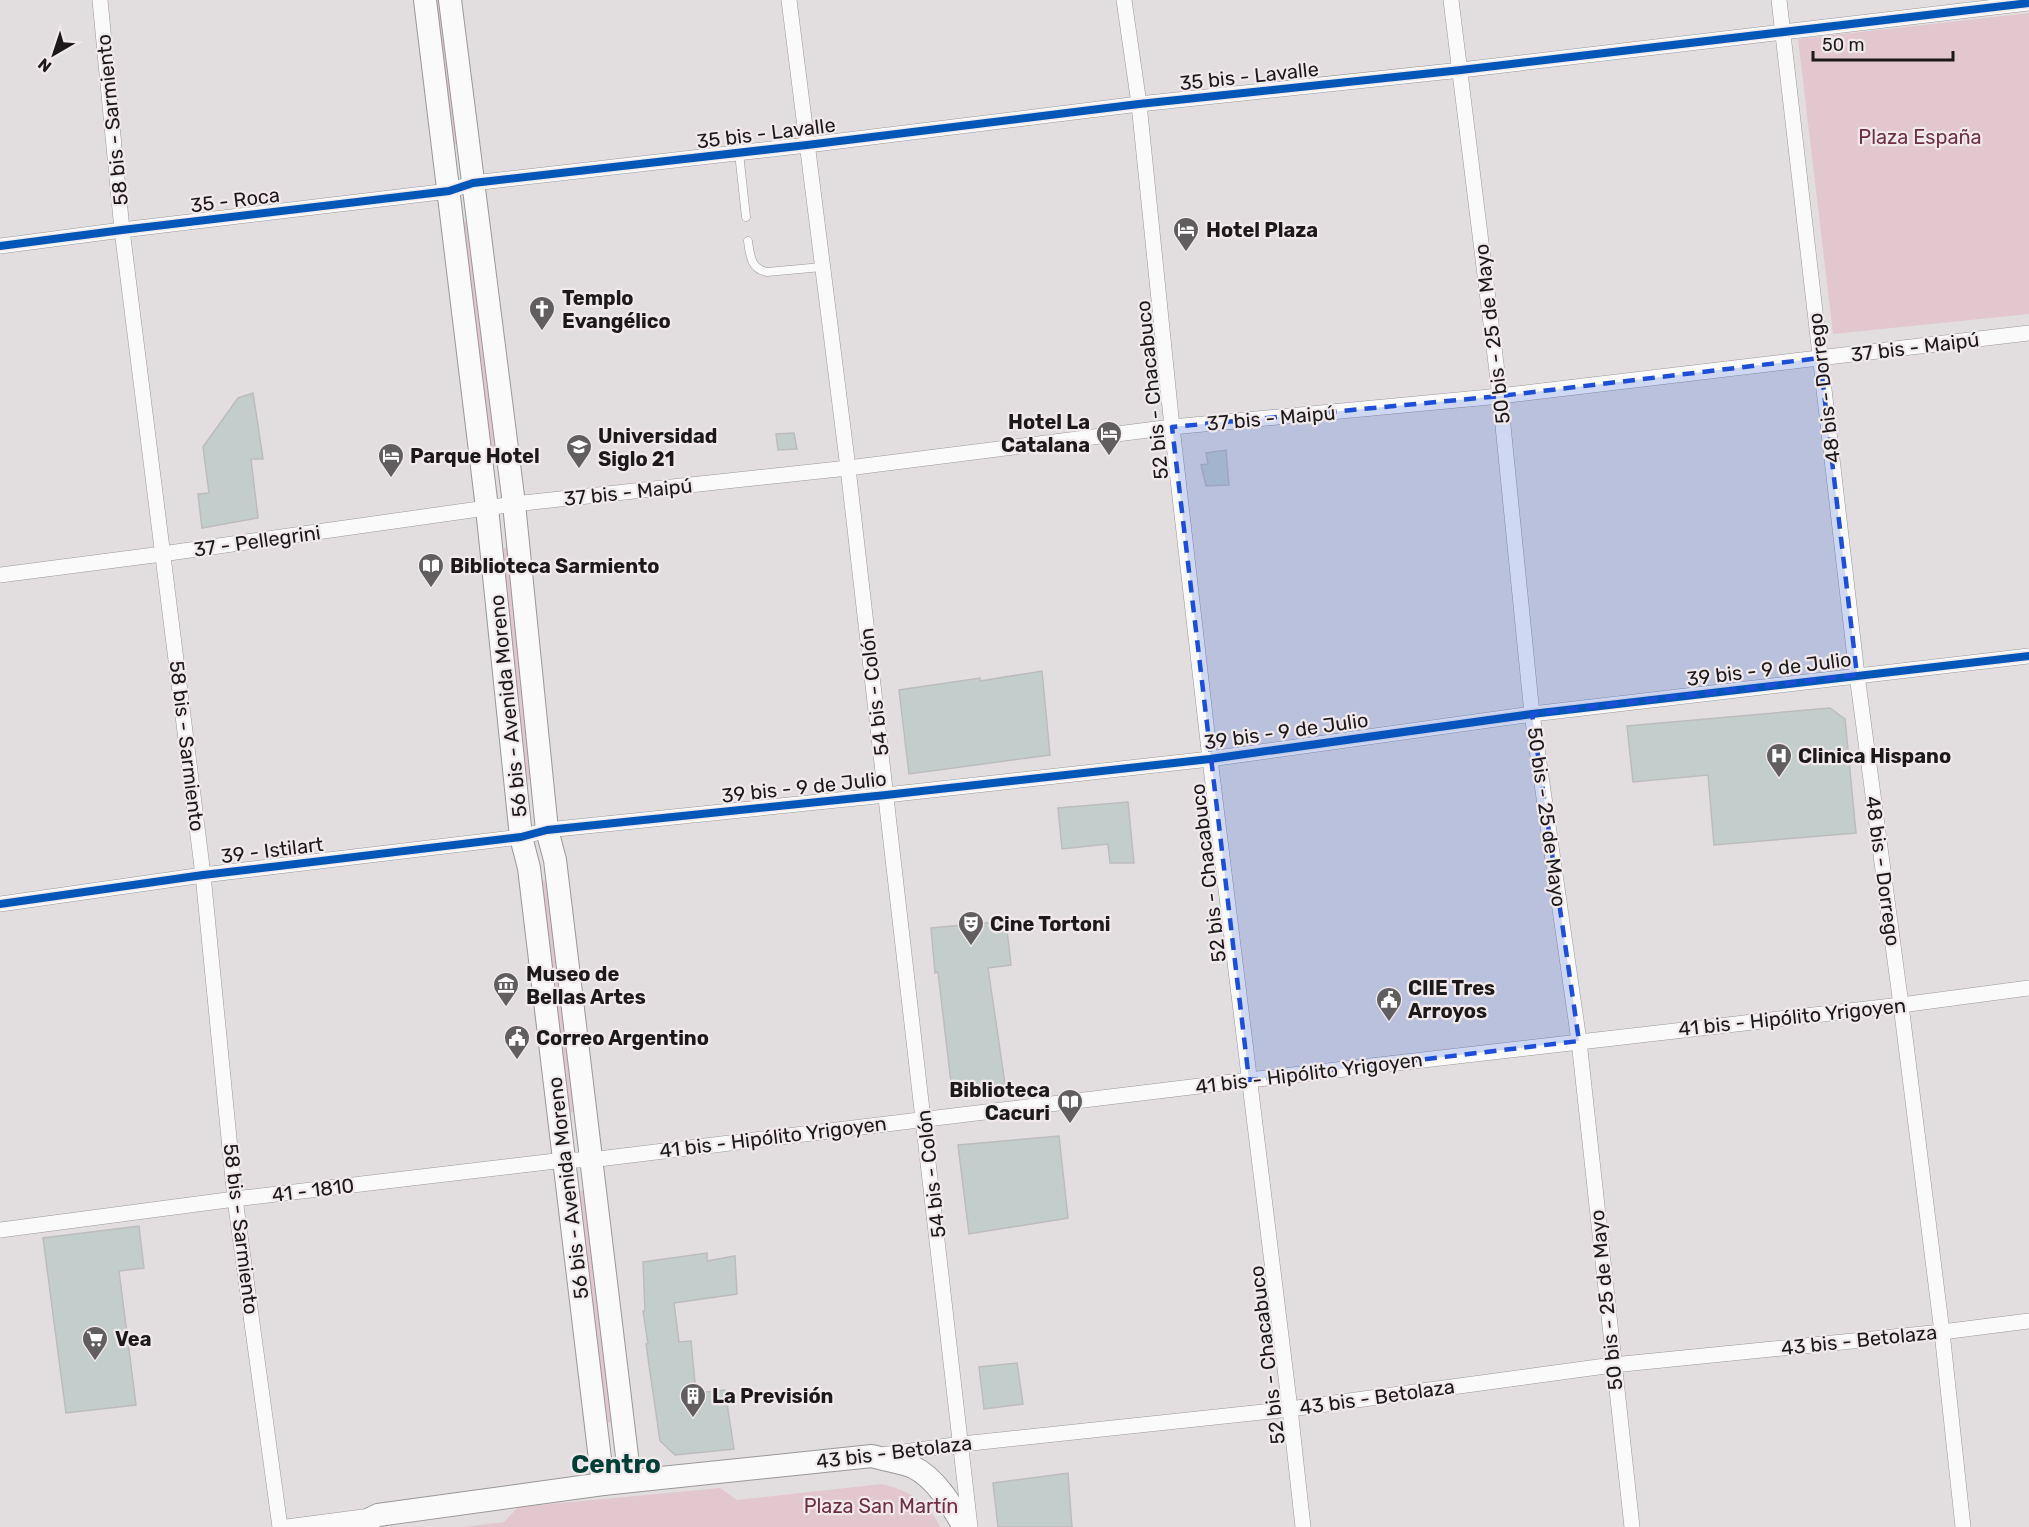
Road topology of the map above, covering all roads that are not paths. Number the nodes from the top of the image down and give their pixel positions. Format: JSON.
{"nodes":[{"id":1,"x":100,"y":0,"type":"edge"},
{"id":2,"x":424,"y":0,"type":"edge"},
{"id":3,"x":450,"y":0,"type":"edge"},
{"id":4,"x":789,"y":0,"type":"edge"},
{"id":5,"x":1124,"y":0,"type":"edge"},
{"id":6,"x":1451,"y":0,"type":"edge"},
{"id":7,"x":1779,"y":0,"type":"edge"},
{"id":8,"x":2029,"y":3,"type":"edge"},
{"id":9,"x":1782,"y":32,"type":"junction"},
{"id":10,"x":1461,"y":70,"type":"junction"},
{"id":11,"x":1139,"y":104,"type":"junction"},
{"id":12,"x":807,"y":146,"type":"junction"},
{"id":13,"x":739,"y":153,"type":"junction"},
{"id":14,"x":472,"y":183,"type":"junction"},
{"id":15,"x":449,"y":190,"type":"junction"},
{"id":16,"x":746,"y":217,"type":"dead end"},
{"id":17,"x":122,"y":230,"type":"junction"},
{"id":18,"x":748,"y":241,"type":"dead end"},
{"id":19,"x":0,"y":246,"type":"edge"},
{"id":20,"x":822,"y":267,"type":"junction"},
{"id":21,"x":2029,"y":333,"type":"edge"},
{"id":22,"x":1820,"y":358,"type":"junction"},
{"id":23,"x":1500,"y":396,"type":"junction"},
{"id":24,"x":1172,"y":427,"type":"junction"},
{"id":25,"x":848,"y":468,"type":"junction"},
{"id":26,"x":514,"y":504,"type":"junction"},
{"id":27,"x":488,"y":508,"type":"junction"},
{"id":28,"x":162,"y":554,"type":"junction"},
{"id":29,"x":0,"y":575,"type":"edge"},
{"id":30,"x":2029,"y":656,"type":"edge"},
{"id":31,"x":1857,"y":675,"type":"junction"},
{"id":32,"x":1532,"y":714,"type":"junction"},
{"id":33,"x":1210,"y":759,"type":"junction"},
{"id":34,"x":886,"y":795,"type":"junction"},
{"id":35,"x":547,"y":830,"type":"junction"},
{"id":36,"x":521,"y":837,"type":"junction"},
{"id":37,"x":203,"y":875,"type":"junction"},
{"id":38,"x":0,"y":904,"type":"edge"},
{"id":39,"x":2029,"y":988,"type":"edge"},
{"id":40,"x":1902,"y":1005,"type":"junction"},
{"id":41,"x":1579,"y":1041,"type":"junction"},
{"id":42,"x":1249,"y":1080,"type":"junction"},
{"id":43,"x":924,"y":1119,"type":"junction"},
{"id":44,"x":564,"y":1160,"type":"junction"},
{"id":45,"x":590,"y":1160,"type":"junction"},
{"id":46,"x":236,"y":1199,"type":"junction"},
{"id":47,"x":0,"y":1230,"type":"edge"},
{"id":48,"x":2029,"y":1321,"type":"edge"},
{"id":49,"x":1942,"y":1332,"type":"junction"},
{"id":50,"x":1613,"y":1365,"type":"junction"},
{"id":51,"x":1290,"y":1409,"type":"junction"},
{"id":52,"x":962,"y":1444,"type":"junction"},
{"id":53,"x":872,"y":1456,"type":"junction"},
{"id":54,"x":616,"y":1482,"type":"junction"},
{"id":55,"x":378,"y":1515,"type":"junction"},
{"id":56,"x":280,"y":1527,"type":"edge"},
{"id":57,"x":287,"y":1527,"type":"edge"},
{"id":58,"x":353,"y":1527,"type":"edge"},
{"id":59,"x":964,"y":1527,"type":"edge"},
{"id":60,"x":970,"y":1527,"type":"edge"},
{"id":61,"x":1303,"y":1527,"type":"edge"},
{"id":62,"x":1632,"y":1527,"type":"edge"},
{"id":63,"x":1963,"y":1527,"type":"edge"}],
"edges":[{"from":1,"to":17,"type":"street","name":"58 bis - Sarmiento"},
{"from":2,"to":15,"type":"main road","name":"56 bis - Avenida Moreno"},
{"from":3,"to":14,"type":"main road","name":"56 bis - Avenida Moreno"},
{"from":4,"to":12,"type":"street","name":"54 bis - Colón"},
{"from":5,"to":11,"type":"street","name":"52 bis - Chacabuco"},
{"from":6,"to":10,"type":"street","name":"50 bis - 25 de Mayo"},
{"from":7,"to":9,"type":"street","name":"48 bis - Dorrego"},
{"from":8,"to":9,"type":"street","name":"35 bis - Lavalle"},
{"from":9,"to":10,"type":"street","name":"35 bis - Lavalle"},
{"from":9,"to":22,"type":"street","name":"48 bis - Dorrego"},
{"from":10,"to":11,"type":"street","name":"35 bis - Lavalle"},
{"from":10,"to":23,"type":"street","name":"50 bis - 25 de Mayo"},
{"from":11,"to":12,"type":"street","name":"35 bis - Lavalle"},
{"from":11,"to":24,"type":"street","name":"52 bis - Chacabuco"},
{"from":12,"to":13,"type":"street","name":"35 bis - Lavalle"},
{"from":12,"to":20,"type":"street","name":"54 bis - Colón"},
{"from":13,"to":14,"type":"street","name":"35 bis - Lavalle"},
{"from":13,"to":16,"type":"lane"},
{"from":14,"to":15,"type":"street","name":"35 - Roca"},
{"from":14,"to":26,"type":"main road","name":"56 bis - Avenida Moreno"},
{"from":15,"to":17,"type":"street","name":"35 - Roca"},
{"from":15,"to":27,"type":"main road","name":"56 bis - Avenida Moreno"},
{"from":17,"to":19,"type":"street","name":"35 - Roca"},
{"from":17,"to":28,"type":"street","name":"58 bis - Sarmiento"},
{"from":18,"to":20,"type":"lane"},
{"from":20,"to":25,"type":"street","name":"54 bis - Colón"},
{"from":21,"to":22,"type":"street","name":"37 bis - Maipú"},
{"from":22,"to":23,"type":"street","name":"37 bis - Maipú"},
{"from":22,"to":31,"type":"street","name":"48 bis - Dorrego"},
{"from":23,"to":24,"type":"street","name":"37 bis - Maipú"},
{"from":23,"to":32,"type":"street","name":"50 bis - 25 de Mayo"},
{"from":24,"to":25,"type":"street","name":"37 bis - Maipú"},
{"from":24,"to":33,"type":"street","name":"52 bis - Chacabuco"},
{"from":25,"to":26,"type":"street","name":"37 bis - Maipú"},
{"from":25,"to":34,"type":"street","name":"54 bis - Colón"},
{"from":26,"to":27,"type":"street","name":"37 - Pellegrini"},
{"from":26,"to":35,"type":"main road","name":"56 bis - Avenida Moreno"},
{"from":27,"to":28,"type":"street","name":"37 - Pellegrini"},
{"from":27,"to":36,"type":"main road","name":"56 bis - Avenida Moreno"},
{"from":28,"to":29,"type":"street","name":"37 - Pellegrini"},
{"from":28,"to":37,"type":"street","name":"58 bis - Sarmiento"},
{"from":30,"to":31,"type":"street","name":"39 bis - 9 de Julio"},
{"from":31,"to":32,"type":"street","name":"39 bis - 9 de Julio"},
{"from":31,"to":40,"type":"street","name":"48 bis - Dorrego"},
{"from":32,"to":33,"type":"street","name":"39 bis - 9 de Julio"},
{"from":32,"to":41,"type":"street","name":"50 bis - 25 de Mayo"},
{"from":33,"to":34,"type":"street","name":"39 bis - 9 de Julio"},
{"from":33,"to":42,"type":"street","name":"52 bis - Chacabuco"},
{"from":34,"to":35,"type":"street","name":"39 bis - 9 de Julio"},
{"from":34,"to":43,"type":"street","name":"54 bis - Colón"},
{"from":35,"to":36,"type":"street","name":"39 - Istilart"},
{"from":35,"to":45,"type":"main road","name":"56 bis - Avenida Moreno"},
{"from":36,"to":37,"type":"street","name":"39 - Istilart"},
{"from":36,"to":44,"type":"main road","name":"56 bis - Avenida Moreno"},
{"from":37,"to":38,"type":"street","name":"39 - Istilart"},
{"from":37,"to":46,"type":"street","name":"58 bis - Sarmiento"},
{"from":39,"to":40,"type":"street","name":"41 bis - Hipólito Yrigoyen"},
{"from":40,"to":41,"type":"street","name":"41 bis - Hipólito Yrigoyen"},
{"from":40,"to":49,"type":"street","name":"48 bis - Dorrego"},
{"from":41,"to":42,"type":"street","name":"41 bis - Hipólito Yrigoyen"},
{"from":41,"to":50,"type":"street","name":"50 bis - 25 de Mayo"},
{"from":42,"to":43,"type":"street","name":"41 bis - Hipólito Yrigoyen"},
{"from":42,"to":51,"type":"street","name":"52 bis - Chacabuco"},
{"from":43,"to":45,"type":"street","name":"41 bis - Hipólito Yrigoyen"},
{"from":43,"to":52,"type":"street","name":"54 bis - Colón"},
{"from":44,"to":45,"type":"street","name":"41 - 1810"},
{"from":44,"to":46,"type":"street","name":"41 - 1810"},
{"from":44,"to":54,"type":"main road","name":"56 bis - Avenida Moreno"},
{"from":45,"to":54,"type":"main road","name":"56 bis - Avenida Moreno"},
{"from":46,"to":47,"type":"street","name":"41 - 1810"},
{"from":46,"to":56,"type":"street","name":"58 bis - Sarmiento"},
{"from":48,"to":49,"type":"street","name":"43 bis - Betolaza"},
{"from":49,"to":50,"type":"street","name":"43 bis - Betolaza"},
{"from":49,"to":63,"type":"street","name":"48 bis - Dorrego"},
{"from":50,"to":51,"type":"street","name":"43 bis - Betolaza"},
{"from":50,"to":62,"type":"street","name":"50 bis - 25 de Mayo"},
{"from":51,"to":52,"type":"street","name":"43 bis - Betolaza"},
{"from":51,"to":61,"type":"street","name":"52 bis - Chacabuco"},
{"from":52,"to":53,"type":"street","name":"43 bis - Betolaza"},
{"from":52,"to":60,"type":"street","name":"54 bis - Colón"},
{"from":53,"to":54,"type":"main road","name":"43 bis - Betolaza"},
{"from":53,"to":59,"type":"main road"},
{"from":54,"to":55,"type":"main road","name":"43 bis - Betolaza"},
{"from":55,"to":57,"type":"street"},
{"from":55,"to":58,"type":"main road","name":"43 bis - Betolaza"}]}
